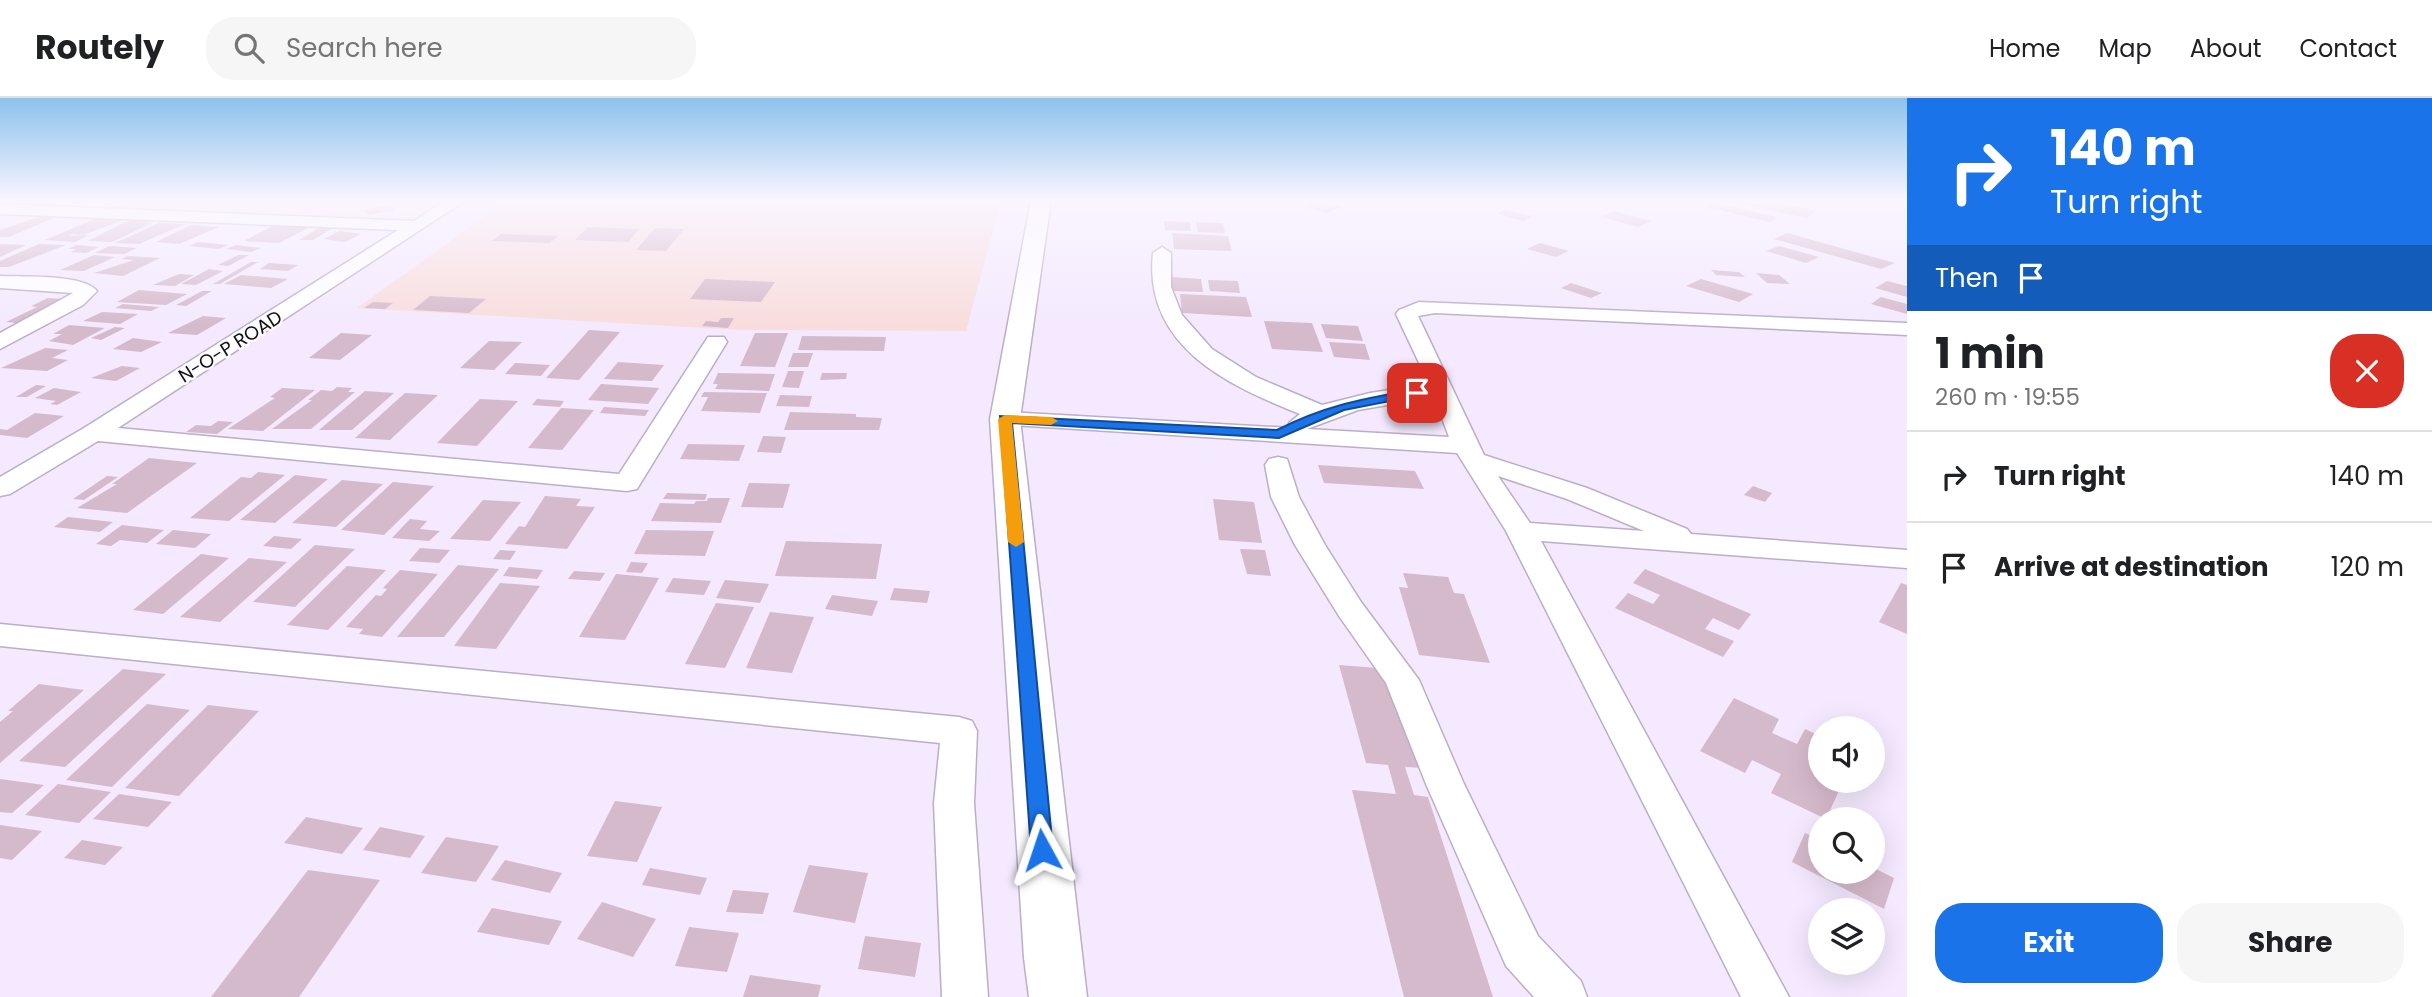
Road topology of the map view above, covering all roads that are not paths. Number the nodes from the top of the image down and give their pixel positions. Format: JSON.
{"nodes":[{"id":1,"x":392,"y":242,"type":"edge"},
{"id":2,"x":1034,"y":242,"type":"edge"},
{"id":3,"x":1162,"y":253,"type":"dead end"},
{"id":4,"x":0,"y":282,"type":"edge"},
{"id":5,"x":1907,"y":329,"type":"edge"},
{"id":6,"x":0,"y":342,"type":"edge"},
{"id":7,"x":716,"y":342,"type":"dead end"},
{"id":8,"x":1443,"y":389,"type":"junction"},
{"id":9,"x":1320,"y":413,"type":"junction"},
{"id":10,"x":1005,"y":419,"type":"junction"},
{"id":11,"x":93,"y":433,"type":"junction"},
{"id":12,"x":1278,"y":449,"type":"junction"},
{"id":13,"x":1470,"y":453,"type":"junction"},
{"id":14,"x":0,"y":488,"type":"edge"},
{"id":15,"x":1521,"y":531,"type":"junction"},
{"id":16,"x":1696,"y":544,"type":"junction"},
{"id":17,"x":1907,"y":559,"type":"edge"},
{"id":18,"x":0,"y":635,"type":"edge"},
{"id":19,"x":965,"y":997,"type":"edge"},
{"id":20,"x":1058,"y":997,"type":"edge"},
{"id":21,"x":1564,"y":997,"type":"edge"},
{"id":22,"x":1766,"y":997,"type":"edge"}],
"edges":[{"from":1,"to":11,"type":"street","name":"N-O-P ROAD"},
{"from":2,"to":10,"type":"main road"},
{"from":3,"to":9,"type":"street"},
{"from":4,"to":6,"type":"street"},
{"from":5,"to":8,"type":"street"},
{"from":7,"to":11,"type":"street"},
{"from":8,"to":9,"type":"street"},
{"from":8,"to":13,"type":"street"},
{"from":9,"to":12,"type":"street"},
{"from":10,"to":12,"type":"street"},
{"from":10,"to":20,"type":"main road"},
{"from":11,"to":14,"type":"street","name":"N-O-P ROAD"},
{"from":12,"to":13,"type":"street"},
{"from":12,"to":21,"type":"street"},
{"from":13,"to":15,"type":"street"},
{"from":13,"to":16,"type":"street"},
{"from":15,"to":16,"type":"street"},
{"from":15,"to":22,"type":"street"},
{"from":16,"to":17,"type":"street"},
{"from":18,"to":19,"type":"street"}]}
